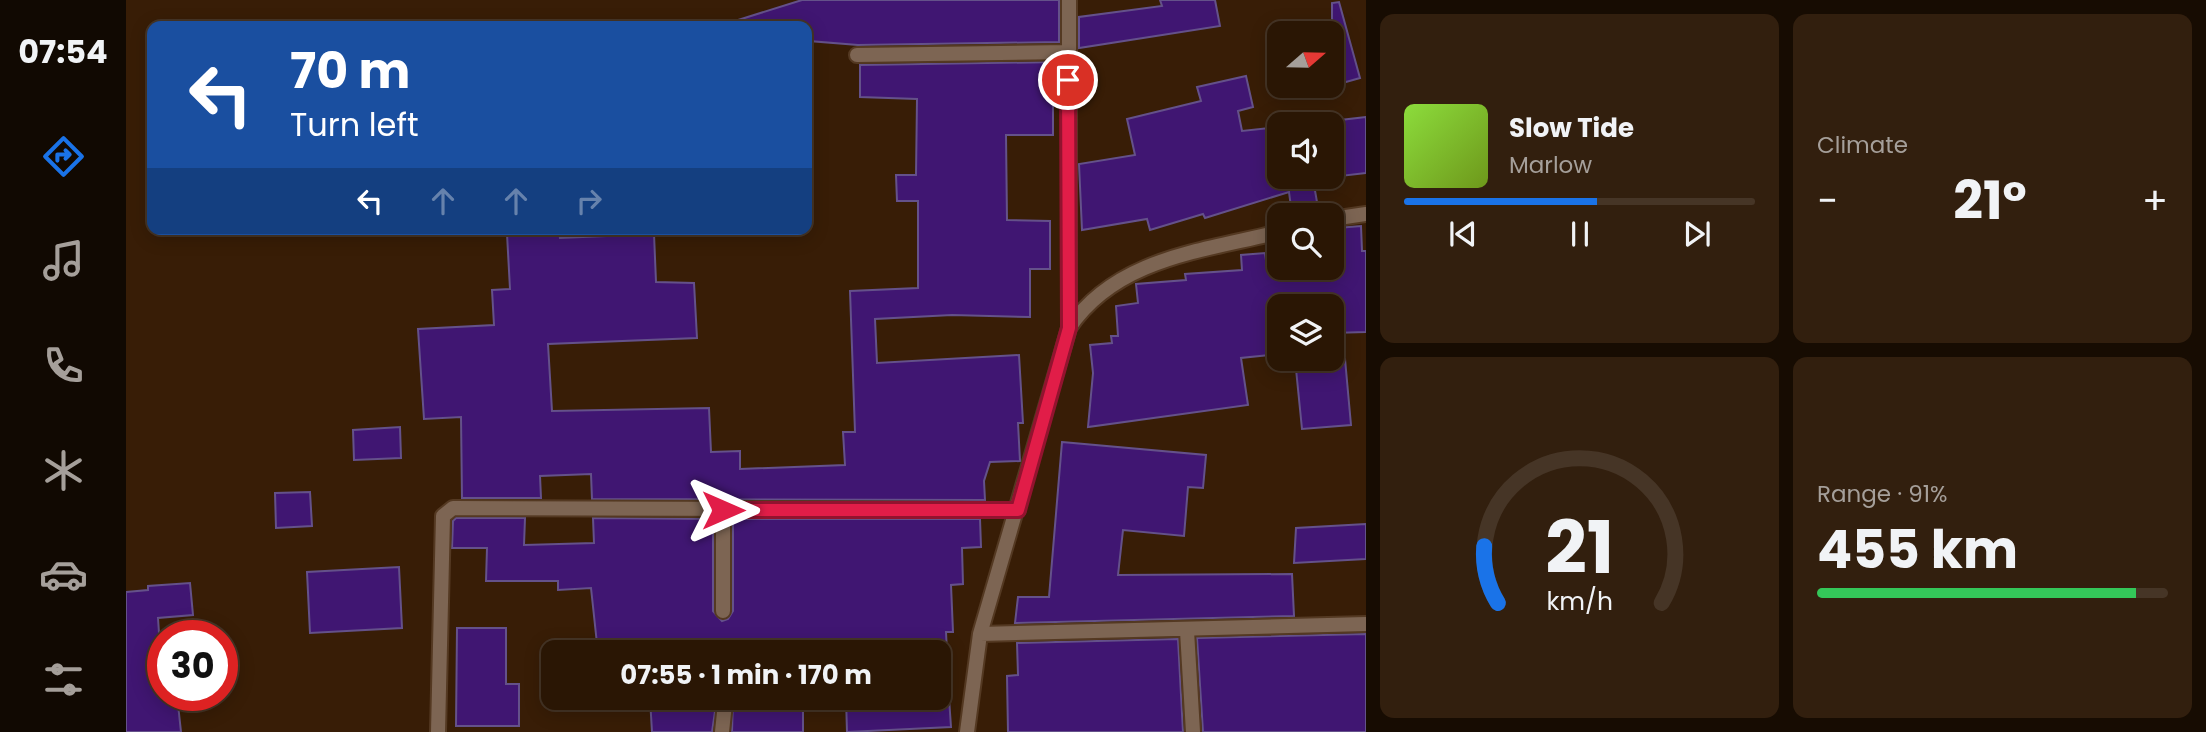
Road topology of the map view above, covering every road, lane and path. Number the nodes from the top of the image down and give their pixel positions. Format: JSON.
{"nodes":[{"id":1,"x":1069,"y":0,"type":"edge"},
{"id":2,"x":1068,"y":52,"type":"junction"},
{"id":3,"x":857,"y":54,"type":"dead end"},
{"id":4,"x":1366,"y":214,"type":"edge"},
{"id":5,"x":1344,"y":217,"type":"edge"},
{"id":6,"x":1267,"y":235,"type":"edge"},
{"id":7,"x":1069,"y":328,"type":"junction"},
{"id":8,"x":723,"y":510,"type":"junction"},
{"id":9,"x":1018,"y":510,"type":"junction"},
{"id":10,"x":723,"y":611,"type":"dead end"},
{"id":11,"x":1366,"y":624,"type":"edge"},
{"id":12,"x":1187,"y":631,"type":"junction"},
{"id":13,"x":980,"y":634,"type":"junction"},
{"id":14,"x":724,"y":710,"type":"edge"},
{"id":15,"x":438,"y":732,"type":"edge"},
{"id":16,"x":722,"y":732,"type":"edge"},
{"id":17,"x":967,"y":732,"type":"edge"},
{"id":18,"x":1193,"y":732,"type":"edge"}],
"edges":[{"from":1,"to":2,"type":"street"},
{"from":2,"to":3,"type":"street"},
{"from":2,"to":7,"type":"street"},
{"from":4,"to":5,"type":"street"},
{"from":6,"to":7,"type":"street"},
{"from":7,"to":9,"type":"street"},
{"from":8,"to":9,"type":"street"},
{"from":8,"to":10,"type":"street"},
{"from":8,"to":15,"type":"street"},
{"from":9,"to":13,"type":"street"},
{"from":11,"to":12,"type":"street"},
{"from":12,"to":13,"type":"street"},
{"from":12,"to":18,"type":"street"},
{"from":13,"to":17,"type":"street"},
{"from":14,"to":16,"type":"street"}]}
